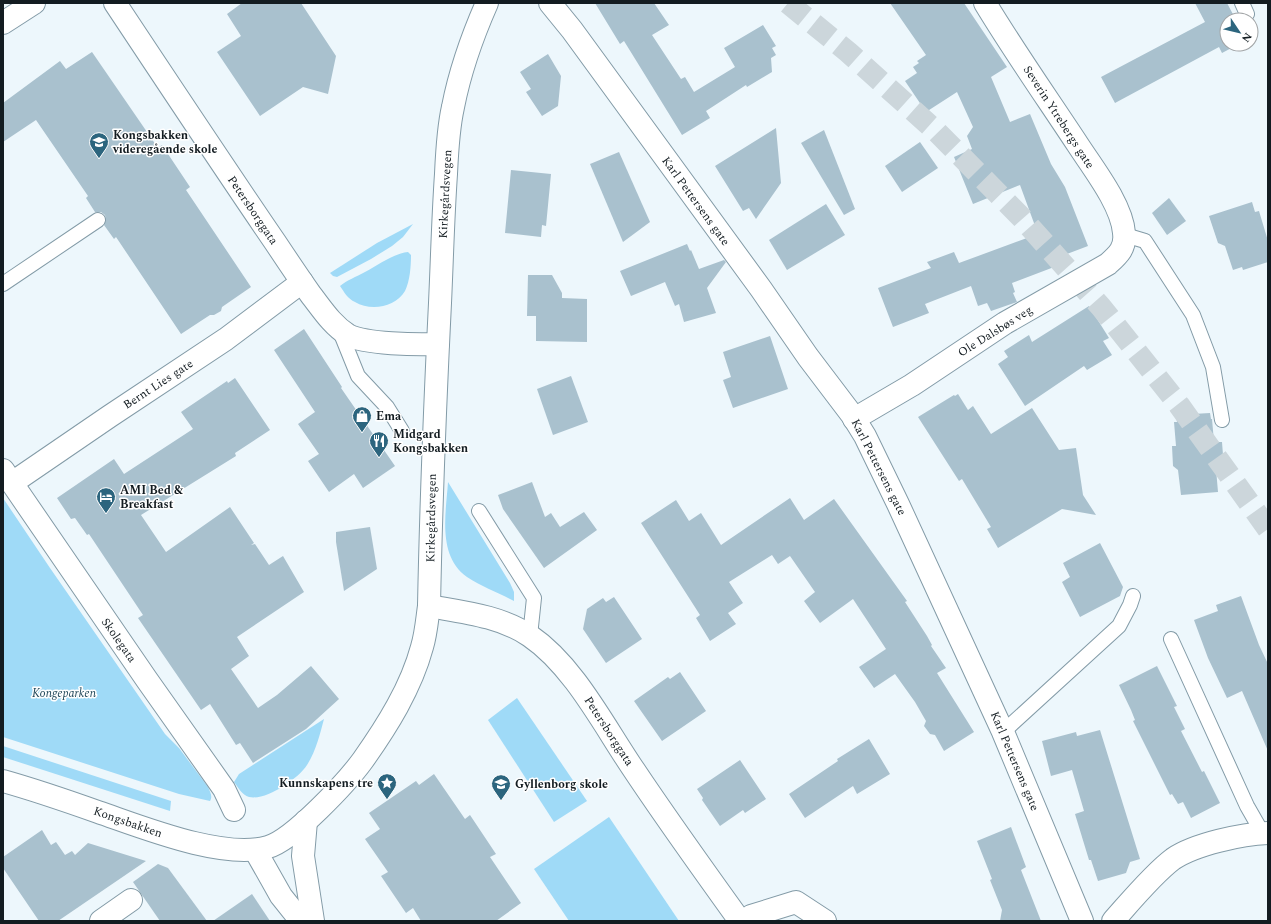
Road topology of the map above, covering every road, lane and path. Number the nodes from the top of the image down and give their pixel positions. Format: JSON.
{"nodes":[{"id":1,"x":34,"y":3,"type":"edge"},
{"id":2,"x":115,"y":3,"type":"edge"},
{"id":3,"x":487,"y":3,"type":"edge"},
{"id":4,"x":550,"y":3,"type":"edge"},
{"id":5,"x":985,"y":3,"type":"edge"},
{"id":6,"x":3,"y":23,"type":"edge"},
{"id":7,"x":98,"y":220,"type":"dead end"},
{"id":8,"x":1125,"y":235,"type":"junction"},
{"id":9,"x":302,"y":282,"type":"junction"},
{"id":10,"x":3,"y":284,"type":"edge"},
{"id":11,"x":339,"y":328,"type":"junction"},
{"id":12,"x":438,"y":344,"type":"junction"},
{"id":13,"x":854,"y":419,"type":"junction"},
{"id":14,"x":1222,"y":420,"type":"dead end"},
{"id":15,"x":402,"y":431,"type":"dead end"},
{"id":16,"x":7,"y":476,"type":"edge"},
{"id":17,"x":479,"y":511,"type":"dead end"},
{"id":18,"x":1133,"y":596,"type":"dead end"},
{"id":19,"x":429,"y":606,"type":"junction"},
{"id":20,"x":530,"y":636,"type":"junction"},
{"id":21,"x":1171,"y":639,"type":"dead end"},
{"id":22,"x":1003,"y":732,"type":"junction"},
{"id":23,"x":3,"y":780,"type":"edge"},
{"id":24,"x":234,"y":810,"type":"dead end"},
{"id":25,"x":306,"y":821,"type":"junction"},
{"id":26,"x":1265,"y":833,"type":"edge"},
{"id":27,"x":255,"y":850,"type":"junction"},
{"id":28,"x":131,"y":900,"type":"dead end"},
{"id":29,"x":101,"y":921,"type":"edge"},
{"id":30,"x":301,"y":921,"type":"edge"},
{"id":31,"x":313,"y":921,"type":"edge"},
{"id":32,"x":740,"y":921,"type":"edge"},
{"id":33,"x":745,"y":921,"type":"edge"},
{"id":34,"x":825,"y":921,"type":"edge"},
{"id":35,"x":1082,"y":921,"type":"edge"},
{"id":36,"x":1112,"y":921,"type":"edge"}],
"edges":[{"from":1,"to":6,"type":"street"},
{"from":2,"to":9,"type":"street","name":"Petersborggata"},
{"from":3,"to":12,"type":"street","name":"Kirkegårdsvegen"},
{"from":4,"to":13,"type":"street","name":"Karl Pettersens gate"},
{"from":5,"to":8,"type":"street","name":"Severin Ytrebergs gate"},
{"from":7,"to":10,"type":"lane"},
{"from":8,"to":13,"type":"street","name":"Ole Dalsbøs veg"},
{"from":8,"to":14,"type":"lane"},
{"from":9,"to":11,"type":"street","name":"Petersborggata"},
{"from":9,"to":16,"type":"street","name":"Bernt Lies gate"},
{"from":11,"to":12,"type":"street","name":"Petersborggata"},
{"from":11,"to":15,"type":"lane"},
{"from":12,"to":19,"type":"street","name":"Kirkegårdsvegen"},
{"from":13,"to":22,"type":"street","name":"Karl Pettersens gate"},
{"from":16,"to":24,"type":"street","name":"Skolegata"},
{"from":17,"to":20,"type":"lane"},
{"from":18,"to":22,"type":"lane"},
{"from":19,"to":20,"type":"street","name":"Petersborggata"},
{"from":19,"to":25,"type":"street","name":"Kirkegårdsvegen"},
{"from":20,"to":32,"type":"street","name":"Petersborggata"},
{"from":21,"to":26,"type":"lane"},
{"from":22,"to":35,"type":"street","name":"Karl Pettersens gate"},
{"from":23,"to":27,"type":"street","name":"Kongsbakken"},
{"from":25,"to":27,"type":"street","name":"Kirkegårdsvegen"},
{"from":25,"to":31,"type":"street"},
{"from":26,"to":36,"type":"street"},
{"from":27,"to":30,"type":"street"},
{"from":28,"to":29,"type":"street"},
{"from":33,"to":34,"type":"street"}]}
